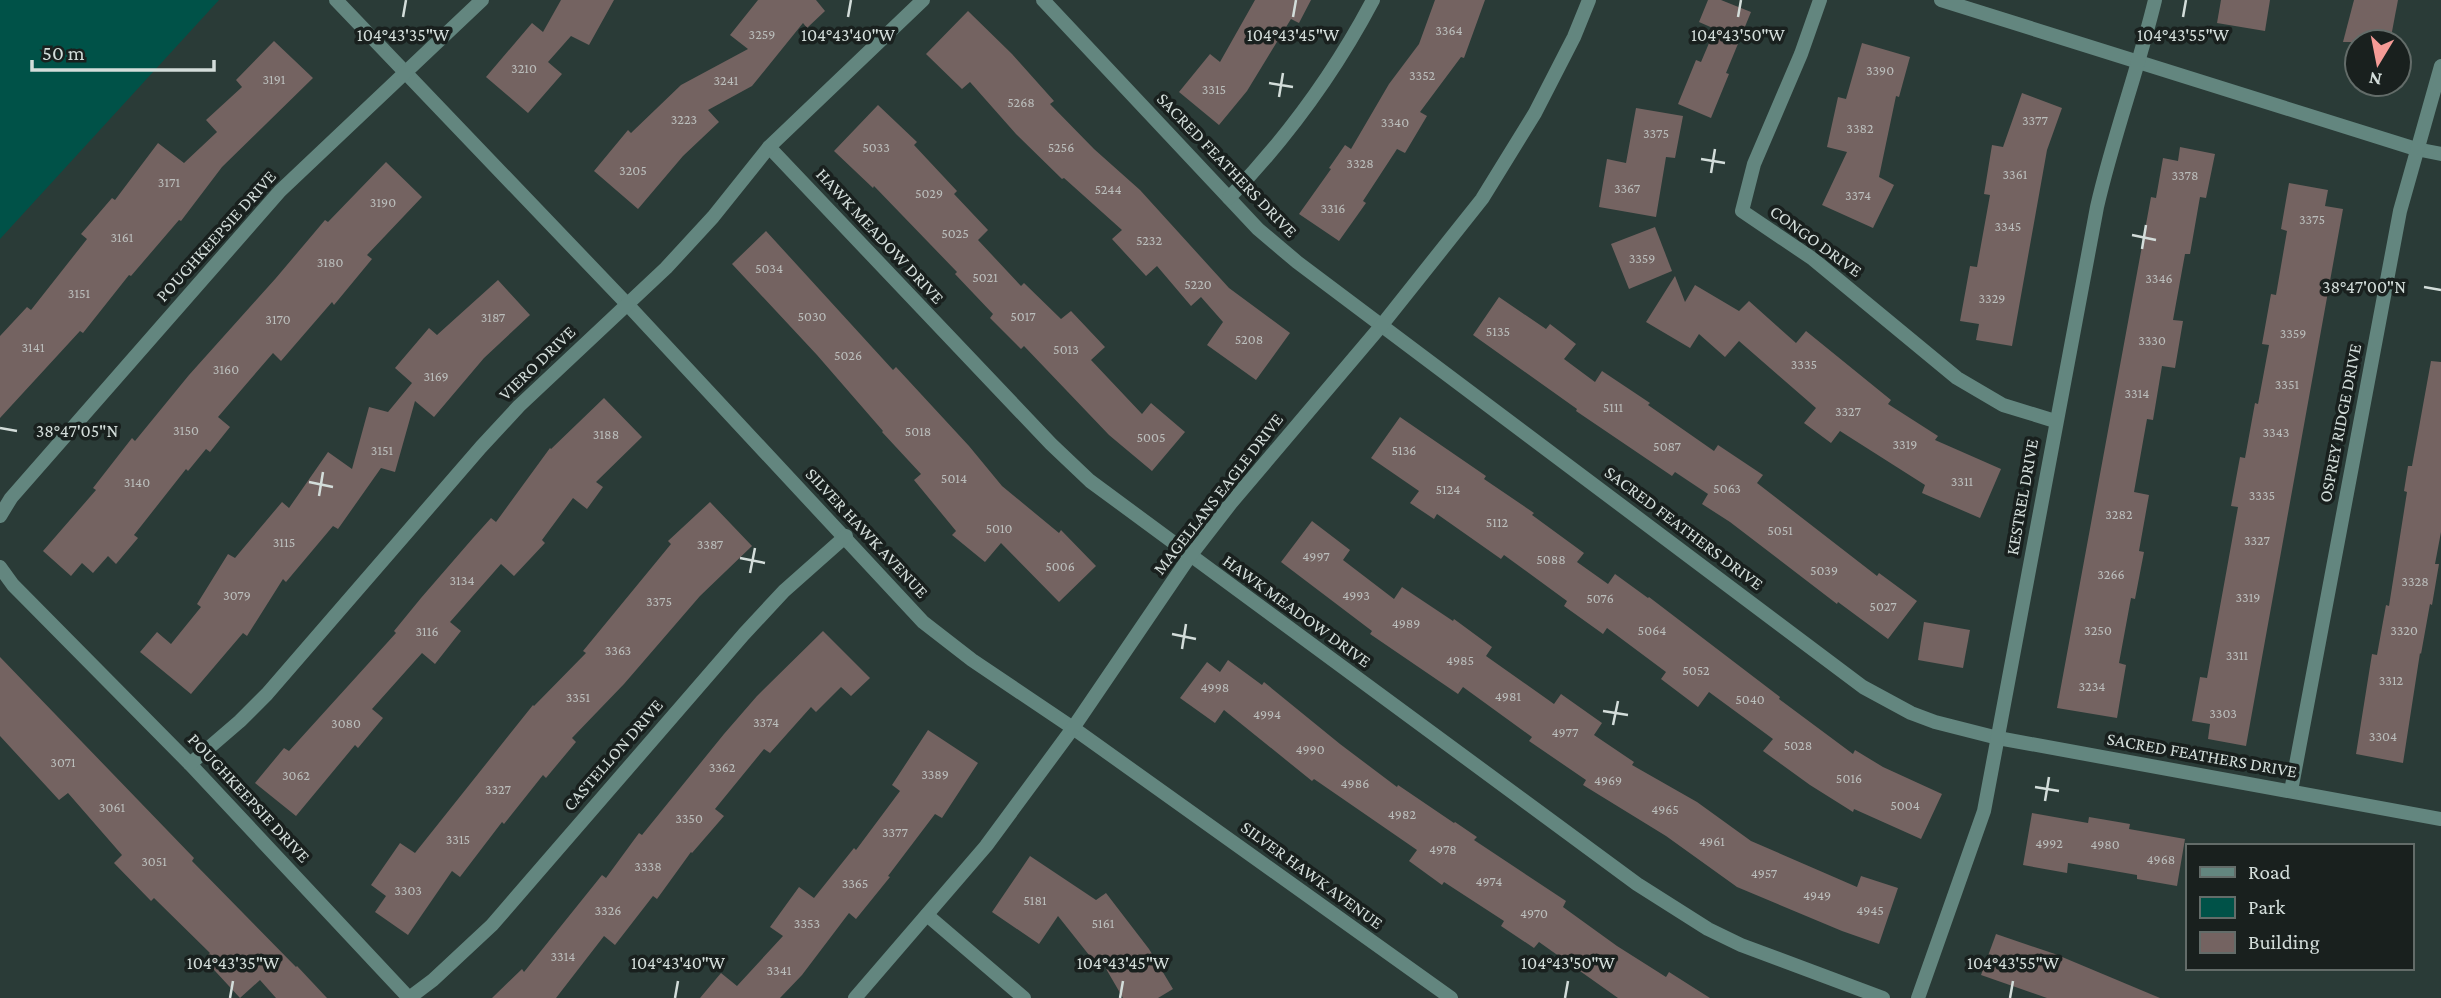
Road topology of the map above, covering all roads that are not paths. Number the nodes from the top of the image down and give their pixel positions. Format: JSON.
{"nodes":[{"id":1,"x":336,"y":0,"type":"edge"},
{"id":2,"x":482,"y":0,"type":"edge"},
{"id":3,"x":923,"y":0,"type":"edge"},
{"id":4,"x":1043,"y":0,"type":"edge"},
{"id":5,"x":1373,"y":0,"type":"edge"},
{"id":6,"x":1589,"y":0,"type":"edge"},
{"id":7,"x":1820,"y":0,"type":"edge"},
{"id":8,"x":1941,"y":0,"type":"edge"},
{"id":9,"x":2155,"y":0,"type":"edge"},
{"id":10,"x":2139,"y":61,"type":"junction"},
{"id":11,"x":2441,"y":66,"type":"edge"},
{"id":12,"x":405,"y":71,"type":"junction"},
{"id":13,"x":769,"y":147,"type":"junction"},
{"id":14,"x":2416,"y":149,"type":"junction"},
{"id":15,"x":2441,"y":153,"type":"edge"},
{"id":16,"x":1229,"y":198,"type":"junction"},
{"id":17,"x":627,"y":304,"type":"junction"},
{"id":18,"x":1381,"y":326,"type":"junction"},
{"id":19,"x":2055,"y":421,"type":"junction"},
{"id":20,"x":0,"y":516,"type":"edge"},
{"id":21,"x":846,"y":536,"type":"junction"},
{"id":22,"x":1190,"y":556,"type":"junction"},
{"id":23,"x":0,"y":567,"type":"edge"},
{"id":24,"x":1073,"y":728,"type":"junction"},
{"id":25,"x":1998,"y":738,"type":"junction"},
{"id":26,"x":190,"y":764,"type":"junction"},
{"id":27,"x":2291,"y":791,"type":"junction"},
{"id":28,"x":2441,"y":819,"type":"edge"},
{"id":29,"x":928,"y":915,"type":"junction"},
{"id":30,"x":409,"y":998,"type":"edge"},
{"id":31,"x":855,"y":998,"type":"edge"},
{"id":32,"x":1024,"y":998,"type":"edge"},
{"id":33,"x":1451,"y":998,"type":"edge"},
{"id":34,"x":1883,"y":998,"type":"edge"},
{"id":35,"x":1918,"y":998,"type":"edge"}],
"edges":[{"from":1,"to":12,"type":"street","name":"SILVER HAWK AVENUE"},
{"from":2,"to":12,"type":"street","name":"POUGHKEEPSIE DRIVE"},
{"from":3,"to":13,"type":"street","name":"VIERO DRIVE"},
{"from":4,"to":16,"type":"street","name":"SACRED FEATHERS DRIVE"},
{"from":5,"to":16,"type":"street"},
{"from":6,"to":18,"type":"street","name":"MAGELLANS EAGLE DRIVE"},
{"from":7,"to":19,"type":"street","name":"CONGO DRIVE"},
{"from":8,"to":10,"type":"street"},
{"from":9,"to":10,"type":"street","name":"KESTREL DRIVE"},
{"from":10,"to":14,"type":"street"},
{"from":10,"to":19,"type":"street","name":"KESTREL DRIVE"},
{"from":11,"to":14,"type":"street","name":"OSPREY RIDGE DRIVE"},
{"from":12,"to":17,"type":"street","name":"SILVER HAWK AVENUE"},
{"from":12,"to":20,"type":"street","name":"POUGHKEEPSIE DRIVE"},
{"from":13,"to":17,"type":"street","name":"VIERO DRIVE"},
{"from":13,"to":22,"type":"street","name":"HAWK MEADOW DRIVE"},
{"from":14,"to":15,"type":"street"},
{"from":14,"to":27,"type":"street","name":"OSPREY RIDGE DRIVE"},
{"from":16,"to":18,"type":"street","name":"SACRED FEATHERS DRIVE"},
{"from":17,"to":21,"type":"street","name":"SILVER HAWK AVENUE"},
{"from":17,"to":26,"type":"street","name":"VIERO DRIVE"},
{"from":18,"to":22,"type":"street","name":"MAGELLANS EAGLE DRIVE"},
{"from":18,"to":25,"type":"street","name":"SACRED FEATHERS DRIVE"},
{"from":19,"to":25,"type":"street","name":"KESTREL DRIVE"},
{"from":21,"to":24,"type":"street","name":"SILVER HAWK AVENUE"},
{"from":21,"to":30,"type":"street","name":"CASTELLON DRIVE"},
{"from":22,"to":24,"type":"street","name":"MAGELLANS EAGLE DRIVE"},
{"from":22,"to":34,"type":"street","name":"HAWK MEADOW DRIVE"},
{"from":23,"to":26,"type":"street","name":"POUGHKEEPSIE DRIVE"},
{"from":24,"to":29,"type":"street","name":"MAGELLANS EAGLE DRIVE"},
{"from":24,"to":33,"type":"street","name":"SILVER HAWK AVENUE"},
{"from":25,"to":27,"type":"street","name":"SACRED FEATHERS DRIVE"},
{"from":25,"to":35,"type":"street","name":"KESTREL DRIVE"},
{"from":26,"to":30,"type":"street","name":"POUGHKEEPSIE DRIVE"},
{"from":27,"to":28,"type":"street","name":"SACRED FEATHERS DRIVE"},
{"from":29,"to":31,"type":"street","name":"MAGELLANS EAGLE DRIVE"},
{"from":29,"to":32,"type":"street"}]}
